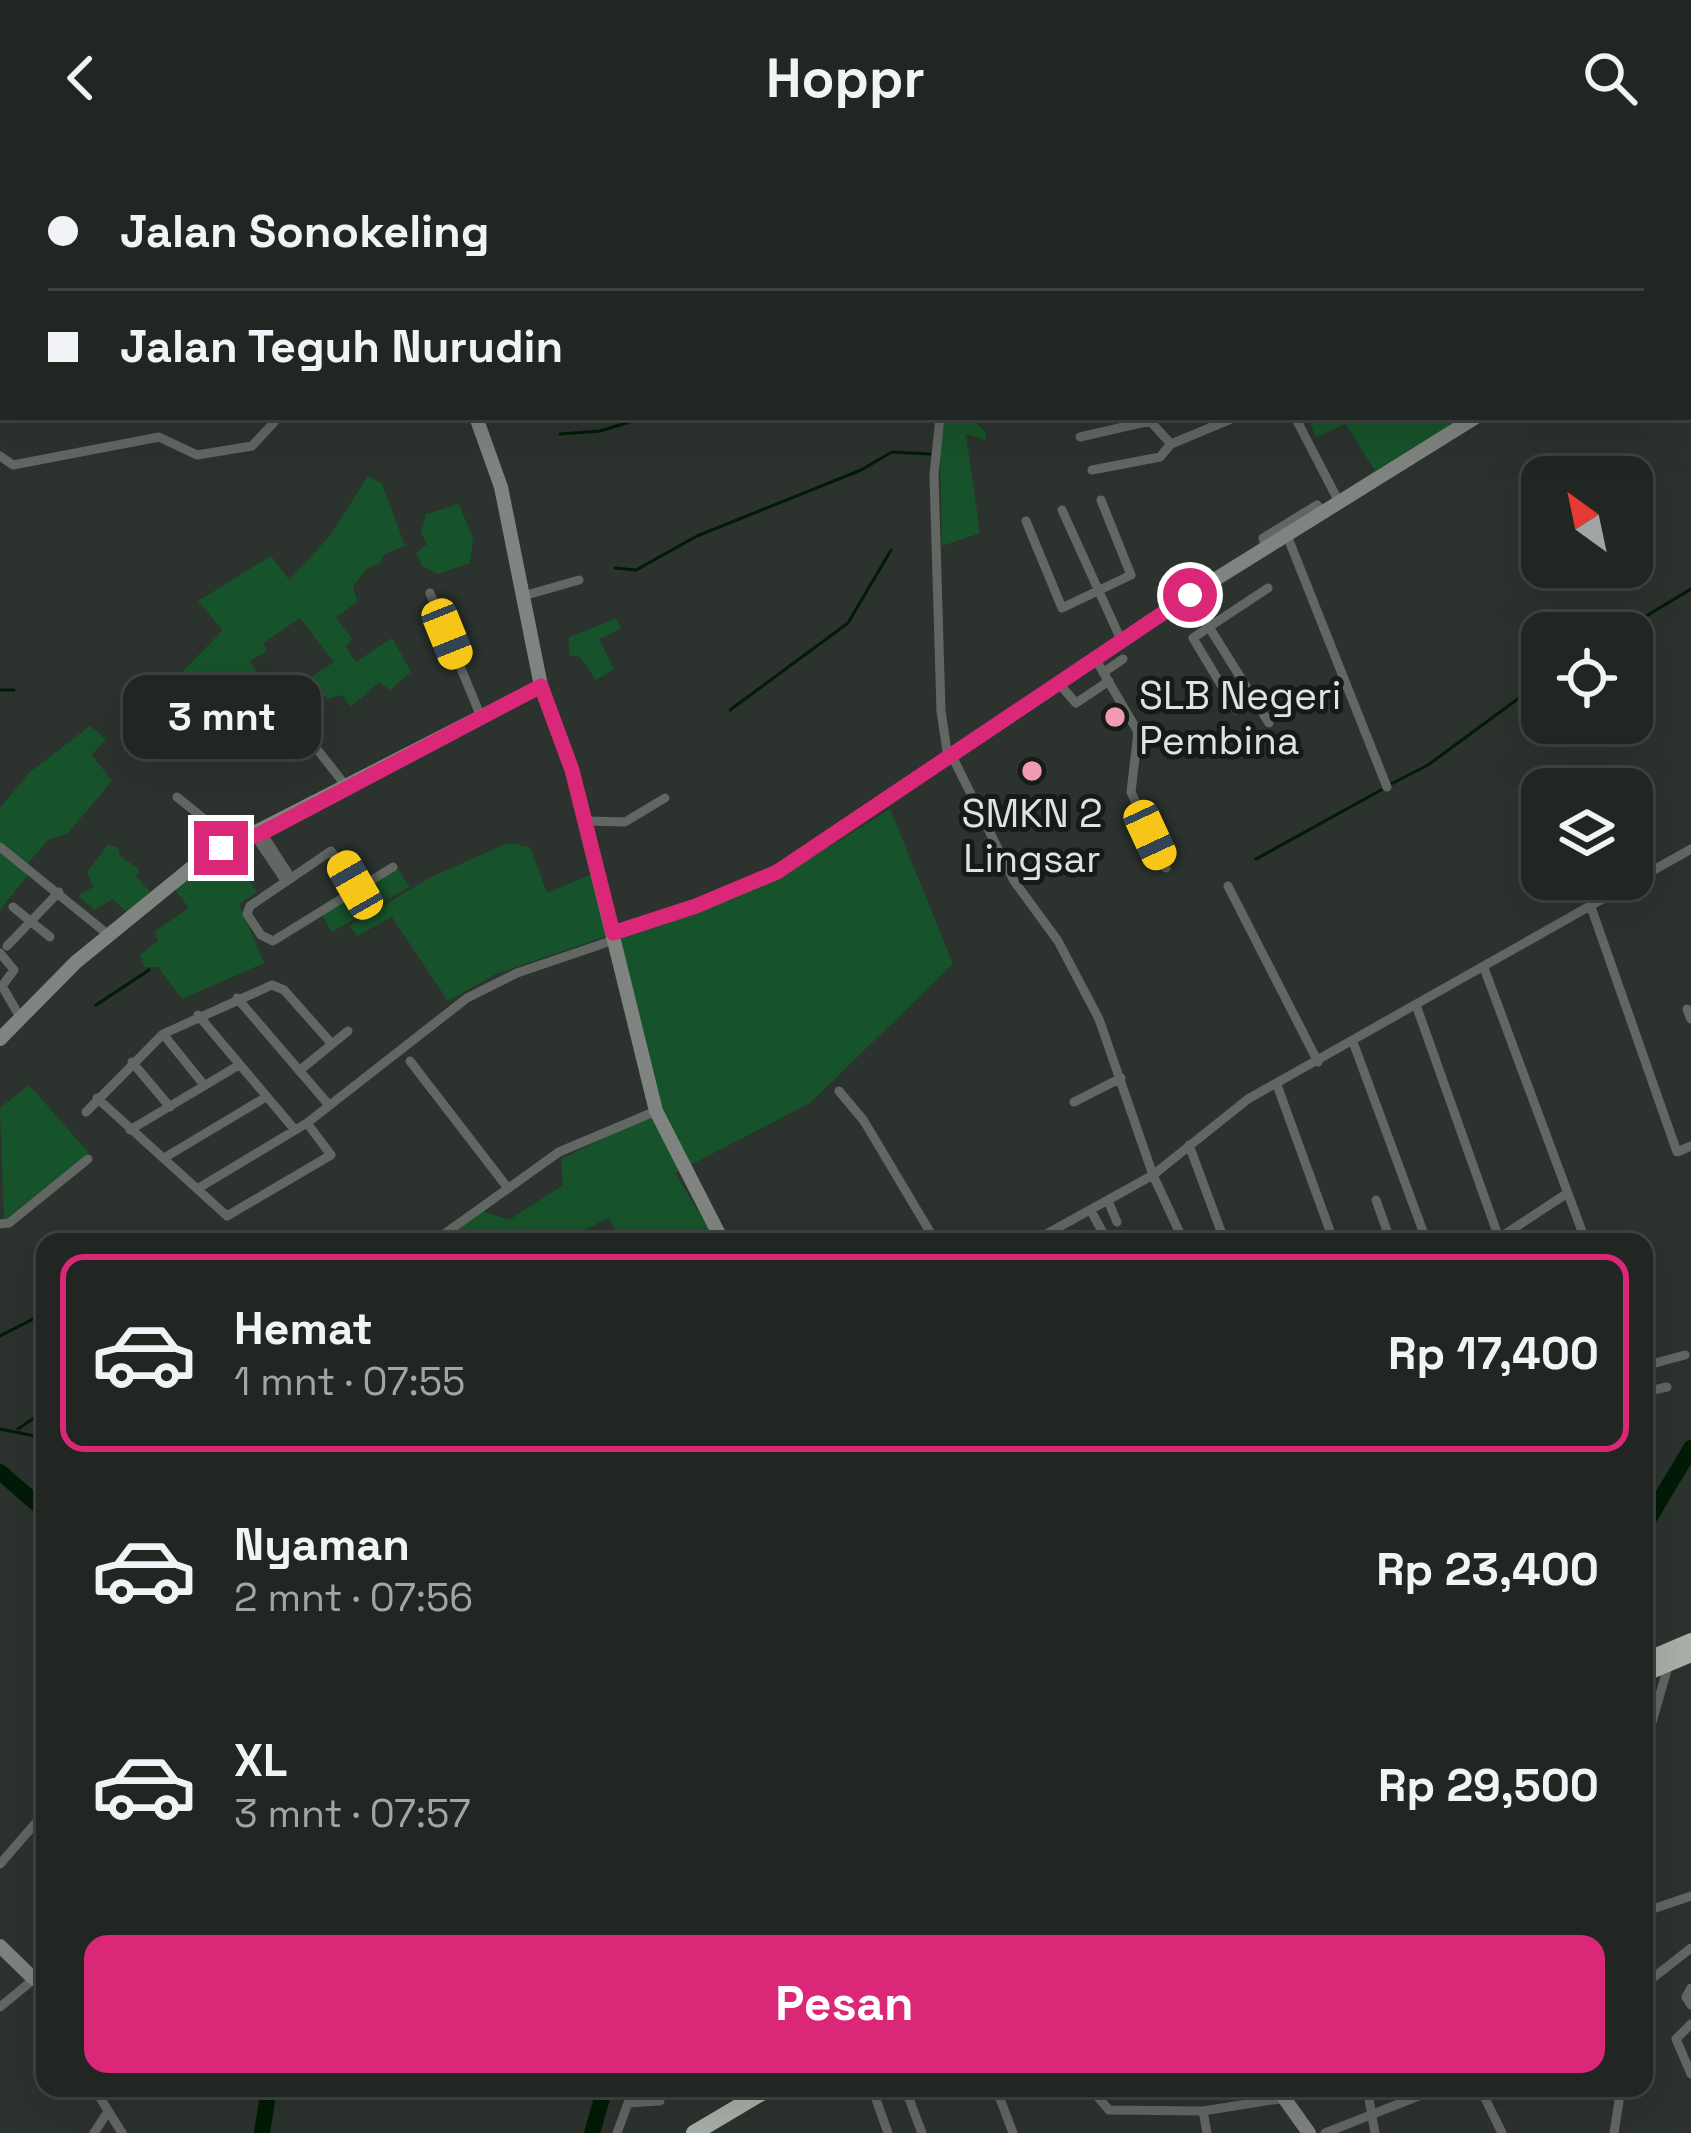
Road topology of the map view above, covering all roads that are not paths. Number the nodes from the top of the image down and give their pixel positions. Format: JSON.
{"nodes":[{"id":1,"x":276,"y":420,"type":"edge"},
{"id":2,"x":477,"y":420,"type":"edge"},
{"id":3,"x":940,"y":420,"type":"edge"},
{"id":4,"x":1229,"y":420,"type":"edge"},
{"id":5,"x":1297,"y":420,"type":"edge"},
{"id":6,"x":1472,"y":420,"type":"edge"},
{"id":7,"x":1080,"y":437,"type":"dead end"},
{"id":8,"x":1171,"y":444,"type":"junction"},
{"id":9,"x":0,"y":456,"type":"edge"},
{"id":10,"x":1092,"y":470,"type":"dead end"},
{"id":11,"x":1101,"y":500,"type":"dead end"},
{"id":12,"x":1340,"y":504,"type":"junction"},
{"id":13,"x":1062,"y":510,"type":"dead end"},
{"id":14,"x":1325,"y":514,"type":"junction"},
{"id":15,"x":1026,"y":521,"type":"dead end"},
{"id":16,"x":1288,"y":538,"type":"junction"},
{"id":17,"x":1266,"y":550,"type":"junction"},
{"id":18,"x":579,"y":580,"type":"dead end"},
{"id":19,"x":1268,"y":588,"type":"dead end"},
{"id":20,"x":1099,"y":591,"type":"junction"},
{"id":21,"x":430,"y":592,"type":"dead end"},
{"id":22,"x":1190,"y":595,"type":"junction"},
{"id":23,"x":523,"y":596,"type":"junction"},
{"id":24,"x":1209,"y":627,"type":"junction"},
{"id":25,"x":1122,"y":642,"type":"junction"},
{"id":26,"x":1124,"y":659,"type":"dead end"},
{"id":27,"x":1103,"y":671,"type":"junction"},
{"id":28,"x":1060,"y":685,"type":"junction"},
{"id":29,"x":541,"y":686,"type":"junction"},
{"id":30,"x":1236,"y":710,"type":"dead end"},
{"id":31,"x":481,"y":717,"type":"junction"},
{"id":32,"x":319,"y":722,"type":"dead end"},
{"id":33,"x":1269,"y":723,"type":"dead end"},
{"id":34,"x":951,"y":759,"type":"junction"},
{"id":35,"x":346,"y":786,"type":"junction"},
{"id":36,"x":1387,"y":787,"type":"dead end"},
{"id":37,"x":177,"y":797,"type":"dead end"},
{"id":38,"x":665,"y":799,"type":"dead end"},
{"id":39,"x":585,"y":821,"type":"junction"},
{"id":40,"x":259,"y":834,"type":"junction"},
{"id":41,"x":234,"y":843,"type":"junction"},
{"id":42,"x":0,"y":848,"type":"edge"},
{"id":43,"x":1691,"y":849,"type":"edge"},
{"id":44,"x":393,"y":867,"type":"dead end"},
{"id":45,"x":1166,"y":868,"type":"dead end"},
{"id":46,"x":289,"y":880,"type":"junction"},
{"id":47,"x":355,"y":885,"type":"junction"},
{"id":48,"x":1228,"y":886,"type":"dead end"},
{"id":49,"x":59,"y":892,"type":"junction"},
{"id":50,"x":13,"y":907,"type":"dead end"},
{"id":51,"x":1591,"y":907,"type":"junction"},
{"id":52,"x":31,"y":921,"type":"junction"},
{"id":53,"x":110,"y":936,"type":"junction"},
{"id":54,"x":614,"y":936,"type":"junction"},
{"id":55,"x":50,"y":938,"type":"dead end"},
{"id":56,"x":4,"y":950,"type":"edge"},
{"id":57,"x":1484,"y":968,"type":"junction"},
{"id":58,"x":237,"y":998,"type":"junction"},
{"id":59,"x":1416,"y":1005,"type":"junction"},
{"id":60,"x":198,"y":1015,"type":"junction"},
{"id":61,"x":20,"y":1017,"type":"junction"},
{"id":62,"x":348,"y":1031,"type":"dead end"},
{"id":63,"x":163,"y":1034,"type":"junction"},
{"id":64,"x":0,"y":1039,"type":"edge"},
{"id":65,"x":1352,"y":1042,"type":"junction"},
{"id":66,"x":332,"y":1044,"type":"junction"},
{"id":67,"x":410,"y":1060,"type":"dead end"},
{"id":68,"x":132,"y":1062,"type":"junction"},
{"id":69,"x":1318,"y":1062,"type":"junction"},
{"id":70,"x":238,"y":1065,"type":"junction"},
{"id":71,"x":299,"y":1071,"type":"junction"},
{"id":72,"x":1121,"y":1078,"type":"junction"},
{"id":73,"x":204,"y":1085,"type":"junction"},
{"id":74,"x":1277,"y":1085,"type":"junction"},
{"id":75,"x":838,"y":1091,"type":"dead end"},
{"id":76,"x":266,"y":1097,"type":"junction"},
{"id":77,"x":97,"y":1098,"type":"junction"},
{"id":78,"x":1074,"y":1102,"type":"dead end"},
{"id":79,"x":328,"y":1104,"type":"junction"},
{"id":80,"x":170,"y":1107,"type":"junction"},
{"id":81,"x":656,"y":1111,"type":"junction"},
{"id":82,"x":86,"y":1112,"type":"dead end"},
{"id":83,"x":307,"y":1123,"type":"junction"},
{"id":84,"x":130,"y":1130,"type":"junction"},
{"id":85,"x":295,"y":1130,"type":"junction"},
{"id":86,"x":1189,"y":1144,"type":"junction"},
{"id":87,"x":1691,"y":1146,"type":"edge"},
{"id":88,"x":164,"y":1158,"type":"junction"},
{"id":89,"x":88,"y":1160,"type":"dead end"},
{"id":90,"x":1153,"y":1175,"type":"junction"},
{"id":91,"x":508,"y":1187,"type":"junction"},
{"id":92,"x":197,"y":1189,"type":"junction"},
{"id":93,"x":1567,"y":1193,"type":"junction"},
{"id":94,"x":1376,"y":1200,"type":"dead end"},
{"id":95,"x":1108,"y":1201,"type":"junction"},
{"id":96,"x":1091,"y":1210,"type":"junction"},
{"id":97,"x":1117,"y":1222,"type":"dead end"},
{"id":98,"x":0,"y":1224,"type":"edge"},
{"id":99,"x":1522,"y":1226,"type":"junction"},
{"id":100,"x":1062,"y":1227,"type":"junction"},
{"id":101,"x":445,"y":1233,"type":"edge"},
{"id":102,"x":718,"y":1233,"type":"edge"},
{"id":103,"x":931,"y":1233,"type":"edge"},
{"id":104,"x":1050,"y":1233,"type":"edge"},
{"id":105,"x":1065,"y":1233,"type":"edge"},
{"id":106,"x":1103,"y":1233,"type":"edge"},
{"id":107,"x":1180,"y":1233,"type":"edge"},
{"id":108,"x":1222,"y":1233,"type":"edge"},
{"id":109,"x":1331,"y":1233,"type":"edge"},
{"id":110,"x":1388,"y":1233,"type":"edge"},
{"id":111,"x":1424,"y":1233,"type":"edge"},
{"id":112,"x":1494,"y":1233,"type":"edge"},
{"id":113,"x":1509,"y":1233,"type":"edge"},
{"id":114,"x":1525,"y":1233,"type":"edge"},
{"id":115,"x":1583,"y":1233,"type":"edge"},
{"id":116,"x":1685,"y":1355,"type":"dead end"},
{"id":117,"x":1653,"y":1364,"type":"edge"},
{"id":118,"x":1667,"y":1387,"type":"dead end"},
{"id":119,"x":1653,"y":1390,"type":"edge"},
{"id":120,"x":1691,"y":1641,"type":"edge"},
{"id":121,"x":1691,"y":1654,"type":"edge"},
{"id":122,"x":1653,"y":1657,"type":"edge"},
{"id":123,"x":1670,"y":1663,"type":"junction"},
{"id":124,"x":1653,"y":1670,"type":"edge"},
{"id":125,"x":1653,"y":1720,"type":"edge"},
{"id":126,"x":36,"y":1822,"type":"edge"},
{"id":127,"x":33,"y":1826,"type":"junction"},
{"id":128,"x":36,"y":1829,"type":"edge"},
{"id":129,"x":0,"y":1864,"type":"edge"},
{"id":130,"x":1691,"y":1896,"type":"edge"},
{"id":131,"x":1653,"y":1909,"type":"edge"},
{"id":132,"x":0,"y":1946,"type":"edge"},
{"id":133,"x":1691,"y":1948,"type":"edge"},
{"id":134,"x":36,"y":1971,"type":"edge"},
{"id":135,"x":36,"y":1976,"type":"edge"},
{"id":136,"x":1653,"y":1978,"type":"edge"},
{"id":137,"x":1691,"y":1988,"type":"edge"},
{"id":138,"x":1691,"y":2005,"type":"edge"},
{"id":139,"x":0,"y":2007,"type":"edge"},
{"id":140,"x":1691,"y":2024,"type":"edge"},
{"id":141,"x":1691,"y":2074,"type":"edge"},
{"id":142,"x":99,"y":2097,"type":"edge"},
{"id":143,"x":755,"y":2097,"type":"edge"},
{"id":144,"x":872,"y":2097,"type":"edge"},
{"id":145,"x":908,"y":2097,"type":"edge"},
{"id":146,"x":999,"y":2097,"type":"edge"},
{"id":147,"x":1098,"y":2097,"type":"edge"},
{"id":148,"x":1257,"y":2097,"type":"edge"},
{"id":149,"x":1283,"y":2097,"type":"edge"},
{"id":150,"x":1368,"y":2097,"type":"edge"},
{"id":151,"x":1410,"y":2097,"type":"edge"},
{"id":152,"x":1485,"y":2097,"type":"edge"},
{"id":153,"x":1620,"y":2097,"type":"edge"},
{"id":154,"x":660,"y":2101,"type":"dead end"},
{"id":155,"x":1203,"y":2111,"type":"junction"},
{"id":156,"x":107,"y":2113,"type":"junction"},
{"id":157,"x":1370,"y":2114,"type":"junction"},
{"id":158,"x":1301,"y":2131,"type":"edge"},
{"id":159,"x":94,"y":2133,"type":"edge"},
{"id":160,"x":122,"y":2133,"type":"edge"},
{"id":161,"x":617,"y":2133,"type":"edge"},
{"id":162,"x":694,"y":2133,"type":"edge"},
{"id":163,"x":888,"y":2133,"type":"edge"},
{"id":164,"x":922,"y":2133,"type":"edge"},
{"id":165,"x":1013,"y":2133,"type":"edge"},
{"id":166,"x":1207,"y":2133,"type":"edge"},
{"id":167,"x":1325,"y":2133,"type":"edge"},
{"id":168,"x":1376,"y":2133,"type":"edge"},
{"id":169,"x":1502,"y":2133,"type":"edge"},
{"id":170,"x":1614,"y":2133,"type":"edge"}],
"edges":[{"from":1,"to":9,"type":"street"},
{"from":2,"to":23,"type":"street"},
{"from":3,"to":34,"type":"street"},
{"from":4,"to":8,"type":"street"},
{"from":5,"to":12,"type":"street"},
{"from":6,"to":12,"type":"street"},
{"from":7,"to":8,"type":"street"},
{"from":8,"to":10,"type":"street"},
{"from":11,"to":20,"type":"street"},
{"from":12,"to":14,"type":"street"},
{"from":13,"to":20,"type":"street"},
{"from":14,"to":16,"type":"street"},
{"from":14,"to":17,"type":"street"},
{"from":15,"to":20,"type":"street"},
{"from":16,"to":17,"type":"street"},
{"from":16,"to":36,"type":"street"},
{"from":17,"to":22,"type":"street"},
{"from":18,"to":23,"type":"street"},
{"from":19,"to":24,"type":"street"},
{"from":20,"to":25,"type":"street"},
{"from":21,"to":31,"type":"street"},
{"from":22,"to":24,"type":"street"},
{"from":22,"to":25,"type":"street"},
{"from":23,"to":29,"type":"street"},
{"from":24,"to":30,"type":"street"},
{"from":24,"to":33,"type":"street"},
{"from":25,"to":27,"type":"street"},
{"from":26,"to":27,"type":"street"},
{"from":27,"to":28,"type":"street"},
{"from":27,"to":28,"type":"street"},
{"from":27,"to":45,"type":"street"},
{"from":28,"to":34,"type":"street"},
{"from":29,"to":31,"type":"street"},
{"from":29,"to":39,"type":"street"},
{"from":31,"to":35,"type":"street"},
{"from":32,"to":35,"type":"street"},
{"from":34,"to":54,"type":"street"},
{"from":34,"to":72,"type":"street"},
{"from":35,"to":40,"type":"street"},
{"from":37,"to":41,"type":"street"},
{"from":38,"to":39,"type":"street"},
{"from":39,"to":54,"type":"street"},
{"from":40,"to":41,"type":"street"},
{"from":40,"to":46,"type":"street"},
{"from":41,"to":53,"type":"street"},
{"from":42,"to":49,"type":"street"},
{"from":43,"to":51,"type":"street"},
{"from":44,"to":47,"type":"street"},
{"from":46,"to":47,"type":"street"},
{"from":46,"to":47,"type":"street"},
{"from":48,"to":69,"type":"street"},
{"from":49,"to":52,"type":"street"},
{"from":49,"to":53,"type":"street"},
{"from":50,"to":52,"type":"street"},
{"from":51,"to":57,"type":"street"},
{"from":51,"to":87,"type":"street"},
{"from":52,"to":55,"type":"street"},
{"from":52,"to":56,"type":"street"},
{"from":53,"to":61,"type":"street"},
{"from":54,"to":79,"type":"street"},
{"from":54,"to":81,"type":"street"},
{"from":56,"to":61,"type":"street"},
{"from":57,"to":59,"type":"street"},
{"from":57,"to":93,"type":"street"},
{"from":58,"to":60,"type":"street"},
{"from":58,"to":66,"type":"street"},
{"from":58,"to":71,"type":"street"},
{"from":59,"to":65,"type":"street"},
{"from":59,"to":112,"type":"street"},
{"from":60,"to":63,"type":"street"},
{"from":60,"to":70,"type":"street"},
{"from":61,"to":64,"type":"street"},
{"from":62,"to":66,"type":"street"},
{"from":63,"to":68,"type":"street"},
{"from":63,"to":73,"type":"street"},
{"from":65,"to":69,"type":"street"},
{"from":65,"to":111,"type":"street"},
{"from":66,"to":71,"type":"street"},
{"from":67,"to":91,"type":"street"},
{"from":68,"to":77,"type":"street"},
{"from":68,"to":80,"type":"street"},
{"from":69,"to":74,"type":"street"},
{"from":70,"to":73,"type":"street"},
{"from":70,"to":76,"type":"street"},
{"from":71,"to":79,"type":"street"},
{"from":72,"to":78,"type":"street"},
{"from":72,"to":90,"type":"street"},
{"from":73,"to":80,"type":"street"},
{"from":74,"to":86,"type":"street"},
{"from":74,"to":109,"type":"street"},
{"from":75,"to":103,"type":"street"},
{"from":76,"to":85,"type":"street"},
{"from":76,"to":88,"type":"street"},
{"from":77,"to":82,"type":"street"},
{"from":77,"to":84,"type":"street"},
{"from":79,"to":83,"type":"street"},
{"from":80,"to":84,"type":"street"},
{"from":81,"to":91,"type":"street"},
{"from":81,"to":102,"type":"street"},
{"from":83,"to":85,"type":"street"},
{"from":83,"to":92,"type":"street"},
{"from":84,"to":88,"type":"street"},
{"from":85,"to":92,"type":"street"},
{"from":86,"to":90,"type":"street"},
{"from":86,"to":108,"type":"street"},
{"from":88,"to":92,"type":"street"},
{"from":89,"to":98,"type":"street"},
{"from":90,"to":95,"type":"street"},
{"from":90,"to":107,"type":"street"},
{"from":91,"to":101,"type":"street"},
{"from":93,"to":99,"type":"street"},
{"from":93,"to":115,"type":"street"},
{"from":94,"to":110,"type":"street"},
{"from":95,"to":96,"type":"street"},
{"from":95,"to":97,"type":"street"},
{"from":96,"to":100,"type":"street"},
{"from":96,"to":106,"type":"street"},
{"from":99,"to":113,"type":"street"},
{"from":99,"to":114,"type":"street"},
{"from":100,"to":104,"type":"street"},
{"from":100,"to":105,"type":"street"},
{"from":116,"to":117,"type":"street"},
{"from":118,"to":119,"type":"street"},
{"from":120,"to":122,"type":"highway"},
{"from":121,"to":123,"type":"highway"},
{"from":123,"to":124,"type":"highway"},
{"from":123,"to":125,"type":"street"},
{"from":126,"to":127,"type":"street"},
{"from":127,"to":128,"type":"street"},
{"from":127,"to":129,"type":"street"},
{"from":130,"to":131,"type":"street"},
{"from":132,"to":134,"type":"street"},
{"from":133,"to":136,"type":"street"},
{"from":135,"to":139,"type":"street"},
{"from":137,"to":138,"type":"street"},
{"from":140,"to":141,"type":"street"},
{"from":142,"to":156,"type":"street"},
{"from":143,"to":162,"type":"highway"},
{"from":144,"to":163,"type":"street"},
{"from":145,"to":164,"type":"street"},
{"from":146,"to":165,"type":"street"},
{"from":147,"to":155,"type":"street"},
{"from":148,"to":155,"type":"street"},
{"from":149,"to":158,"type":"street"},
{"from":150,"to":157,"type":"street"},
{"from":151,"to":157,"type":"street"},
{"from":152,"to":169,"type":"street"},
{"from":153,"to":170,"type":"street"},
{"from":154,"to":161,"type":"street"},
{"from":155,"to":166,"type":"street"},
{"from":156,"to":159,"type":"street"},
{"from":156,"to":160,"type":"street"},
{"from":157,"to":167,"type":"street"},
{"from":157,"to":168,"type":"street"}]}
